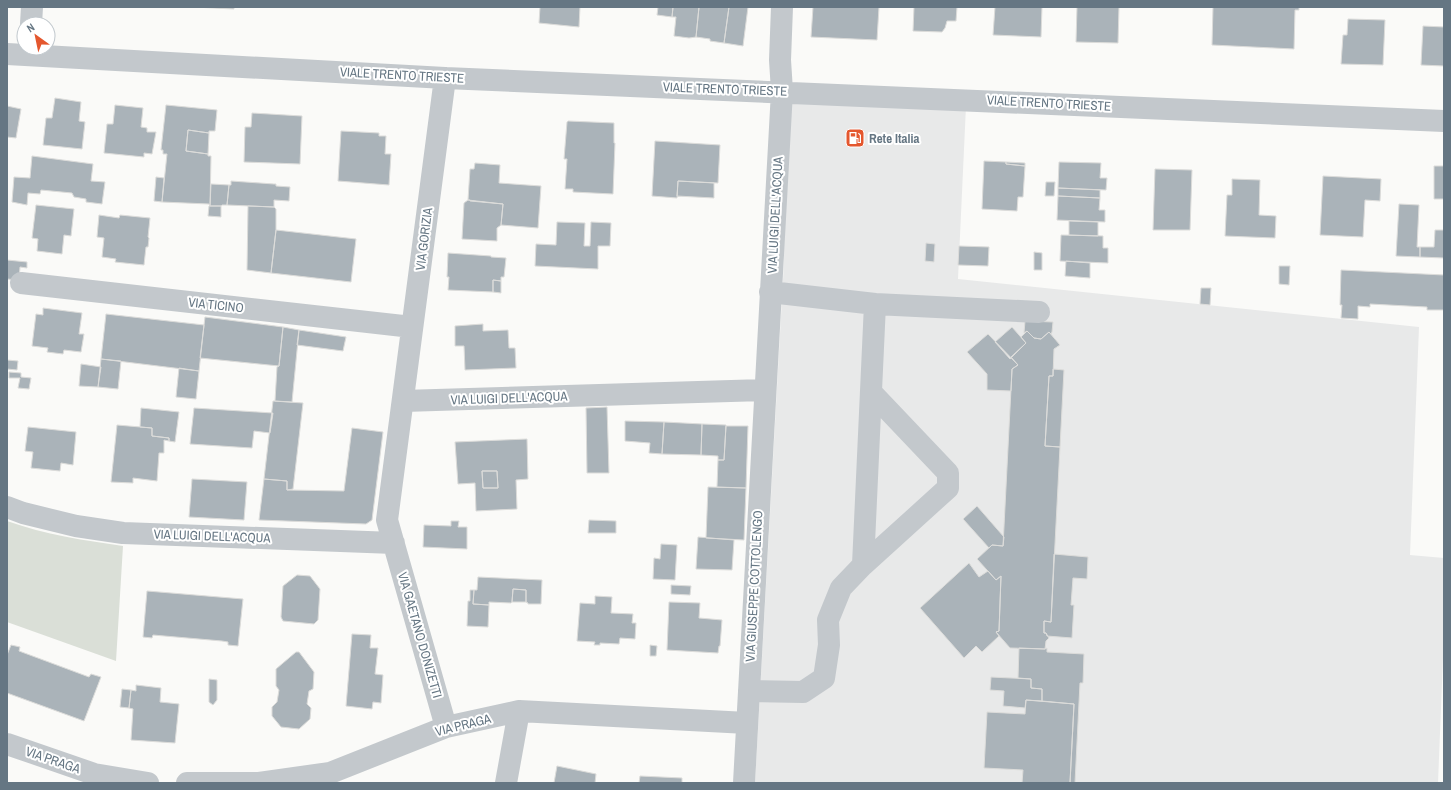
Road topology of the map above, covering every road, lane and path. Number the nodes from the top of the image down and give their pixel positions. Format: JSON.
{"nodes":[{"id":1,"x":782,"y":7,"type":"edge"},
{"id":2,"x":56,"y":54,"type":"edge"},
{"id":3,"x":445,"y":78,"type":"junction"},
{"id":4,"x":782,"y":91,"type":"junction"},
{"id":5,"x":1444,"y":121,"type":"edge"},
{"id":6,"x":21,"y":283,"type":"dead end"},
{"id":7,"x":770,"y":292,"type":"junction"},
{"id":8,"x":875,"y":304,"type":"junction"},
{"id":9,"x":1039,"y":312,"type":"dead end"},
{"id":10,"x":412,"y":327,"type":"junction"},
{"id":11,"x":765,"y":390,"type":"junction"},
{"id":12,"x":871,"y":392,"type":"junction"},
{"id":13,"x":403,"y":401,"type":"junction"},
{"id":14,"x":7,"y":507,"type":"edge"},
{"id":15,"x":394,"y":543,"type":"junction"},
{"id":16,"x":863,"y":565,"type":"junction"},
{"id":17,"x":749,"y":691,"type":"junction"},
{"id":18,"x":519,"y":711,"type":"junction"},
{"id":19,"x":747,"y":723,"type":"junction"},
{"id":20,"x":446,"y":727,"type":"junction"},
{"id":21,"x":7,"y":744,"type":"edge"},
{"id":22,"x":148,"y":783,"type":"edge"},
{"id":23,"x":187,"y":783,"type":"edge"},
{"id":24,"x":506,"y":783,"type":"edge"},
{"id":25,"x":744,"y":783,"type":"edge"}],
"edges":[{"from":1,"to":4,"type":"street","name":"VIA LUIGI DELL'ACQUA"},
{"from":2,"to":3,"type":"street","name":"VIALE TRENTO TRIESTE"},
{"from":3,"to":4,"type":"street","name":"VIALE TRENTO TRIESTE"},
{"from":3,"to":10,"type":"street","name":"VIA GORIZIA"},
{"from":4,"to":5,"type":"street","name":"VIALE TRENTO TRIESTE"},
{"from":4,"to":7,"type":"street","name":"VIA LUIGI DELL'ACQUA"},
{"from":6,"to":10,"type":"street","name":"VIA TICINO"},
{"from":7,"to":8,"type":"street"},
{"from":7,"to":11,"type":"street","name":"VIA LUIGI DELL'ACQUA"},
{"from":8,"to":9,"type":"street"},
{"from":8,"to":12,"type":"street"},
{"from":10,"to":13,"type":"street","name":"VIA GORIZIA"},
{"from":11,"to":13,"type":"street","name":"VIA LUIGI DELL'ACQUA"},
{"from":11,"to":17,"type":"street","name":"VIA GIUSEPPE COTTOLENGO"},
{"from":12,"to":16,"type":"street"},
{"from":12,"to":16,"type":"street"},
{"from":13,"to":15,"type":"street"},
{"from":14,"to":15,"type":"street","name":"VIA LUIGI DELL'ACQUA"},
{"from":15,"to":20,"type":"street","name":"VIA GAETANO DONIZETTI"},
{"from":16,"to":17,"type":"street"},
{"from":17,"to":19,"type":"street","name":"VIA GIUSEPPE COTTOLENGO"},
{"from":18,"to":19,"type":"street","name":"VIA PRAGA"},
{"from":18,"to":20,"type":"street","name":"VIA PRAGA"},
{"from":18,"to":24,"type":"street"},
{"from":19,"to":25,"type":"street","name":"VIA GIUSEPPE COTTOLENGO"},
{"from":20,"to":23,"type":"street","name":"VIA PRAGA"},
{"from":21,"to":22,"type":"street","name":"VIA PRAGA"}]}
